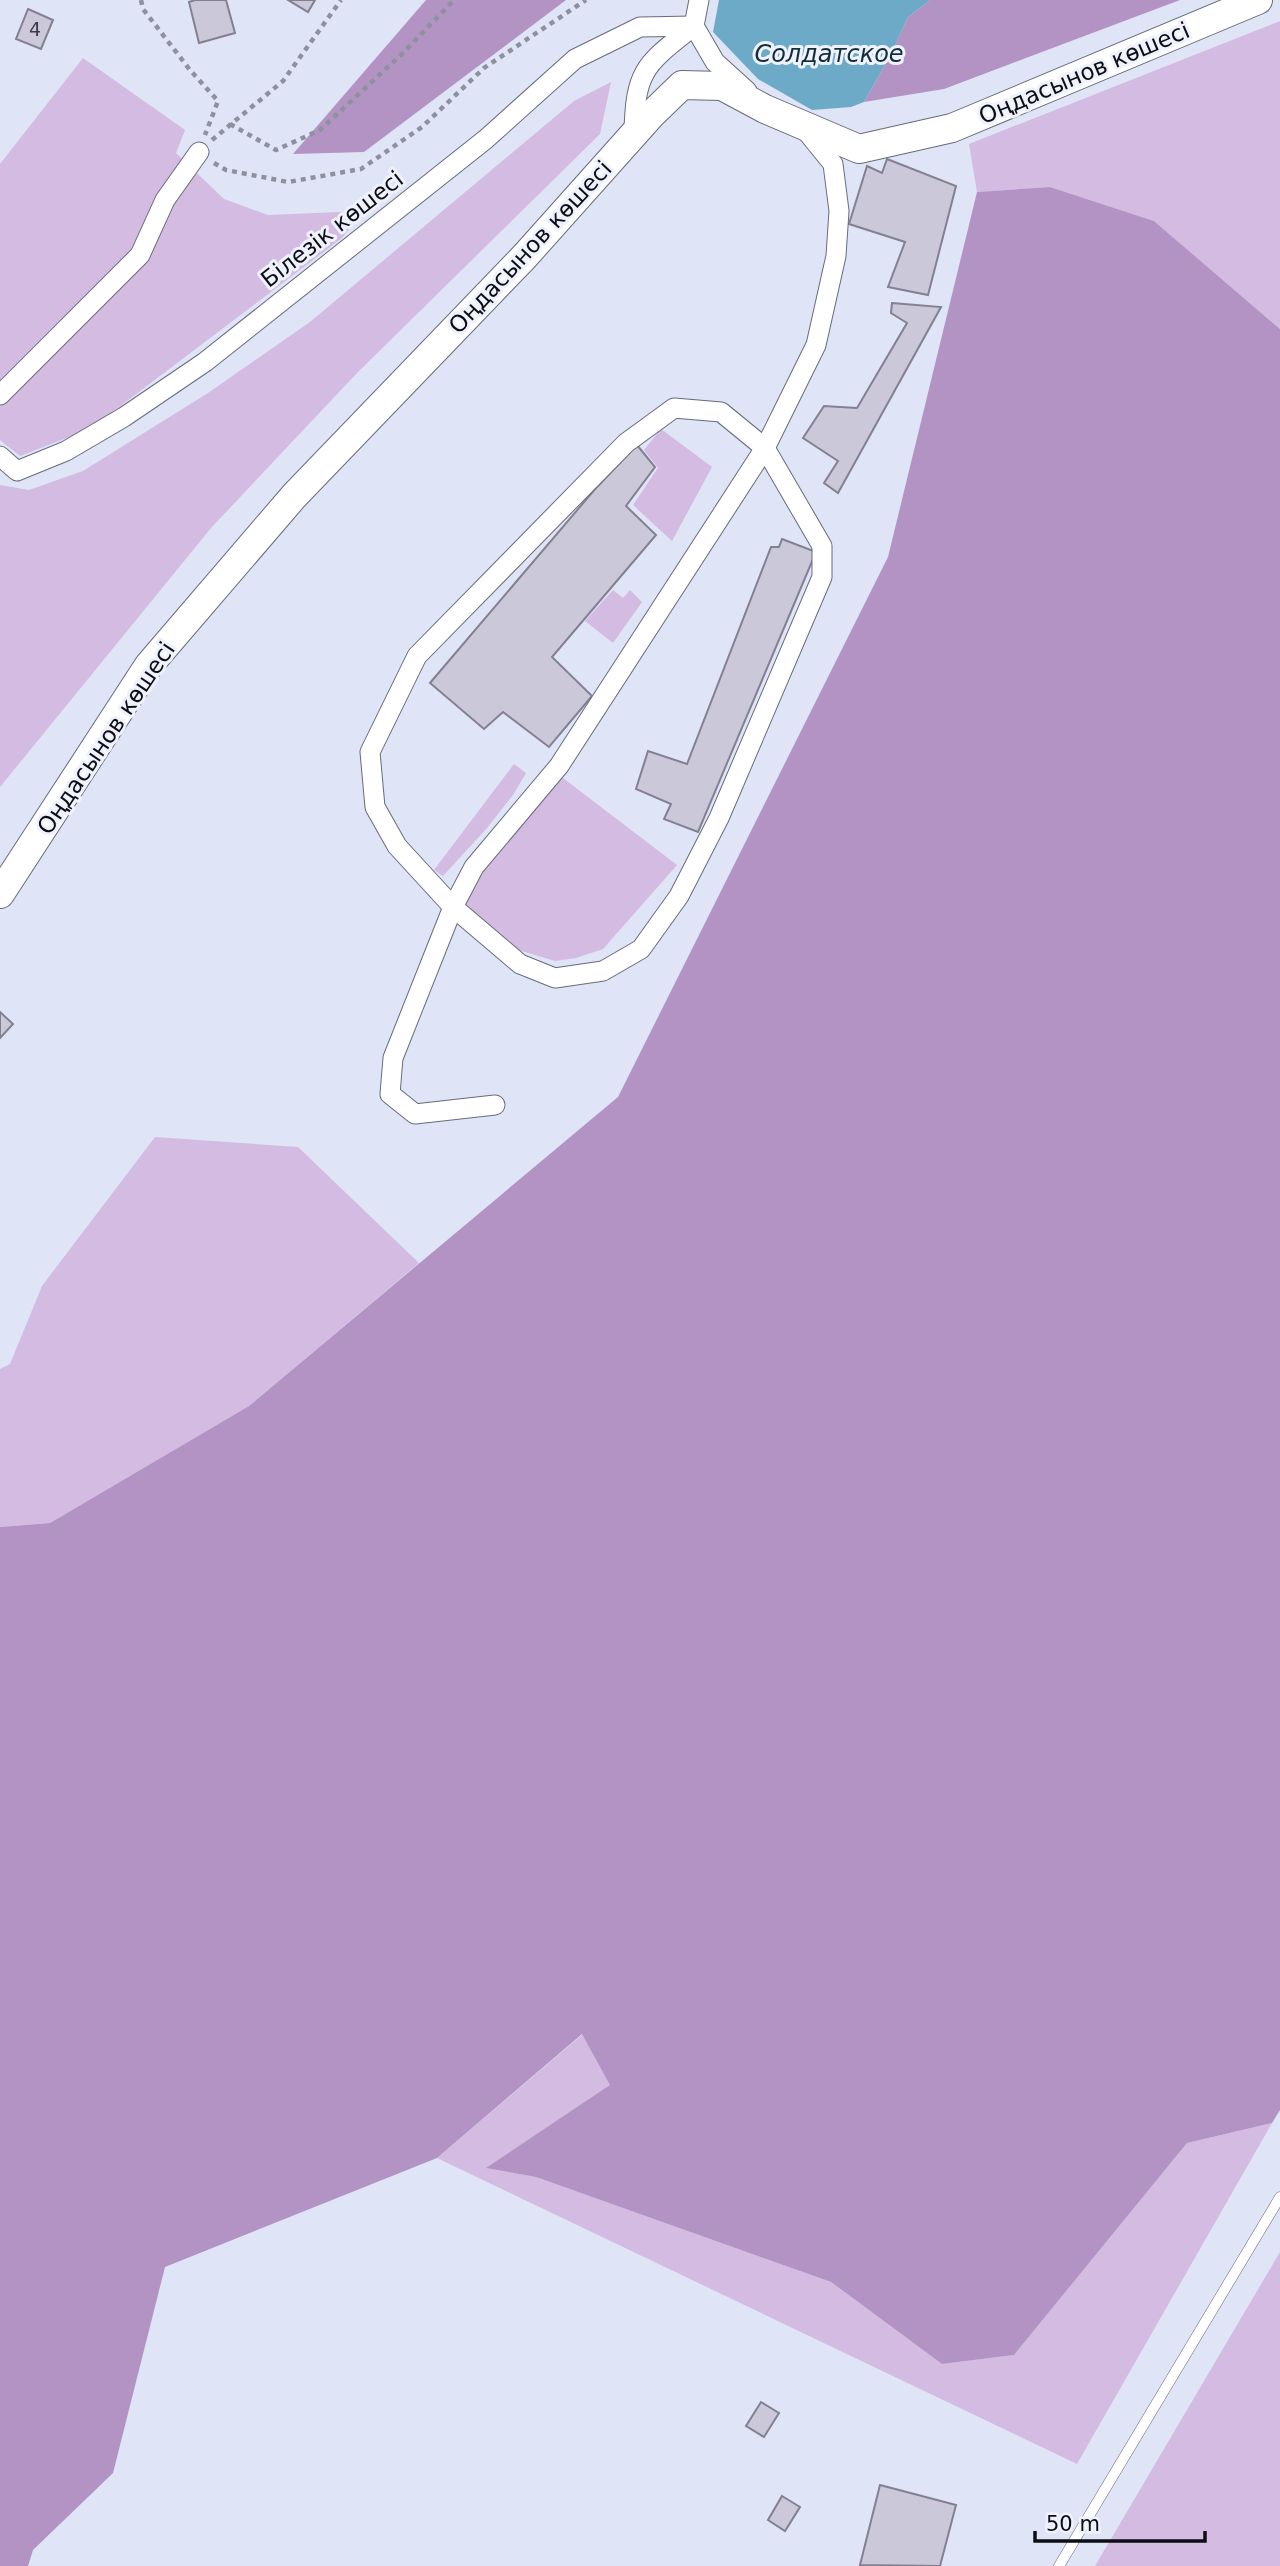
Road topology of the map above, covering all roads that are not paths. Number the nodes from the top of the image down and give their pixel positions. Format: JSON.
{"nodes":[{"id":1,"x":699,"y":0,"type":"edge"},
{"id":2,"x":1258,"y":0,"type":"edge"},
{"id":3,"x":694,"y":26,"type":"junction"},
{"id":4,"x":765,"y":109,"type":"junction"},
{"id":5,"x":801,"y":124,"type":"junction"},
{"id":6,"x":634,"y":134,"type":"junction"},
{"id":7,"x":199,"y":152,"type":"road end"},
{"id":8,"x":0,"y":395,"type":"edge"},
{"id":9,"x":765,"y":448,"type":"junction"},
{"id":10,"x":0,"y":457,"type":"edge"},
{"id":11,"x":0,"y":894,"type":"edge"},
{"id":12,"x":453,"y":907,"type":"junction"},
{"id":13,"x":495,"y":1105,"type":"dead end"},
{"id":14,"x":1280,"y":2197,"type":"edge"},
{"id":15,"x":1059,"y":2566,"type":"edge"}],
"edges":[{"from":1,"to":3,"type":"street"},
{"from":2,"to":5,"type":"street","name":"Оңдасынов көшесі"},
{"from":3,"to":4,"type":"street"},
{"from":3,"to":6,"type":"street"},
{"from":3,"to":10,"type":"street","name":"Білезік көшесі"},
{"from":4,"to":5,"type":"street","name":"Оңдасынов көшесі"},
{"from":4,"to":6,"type":"street","name":"Оңдасынов көшесі"},
{"from":5,"to":9,"type":"street"},
{"from":6,"to":11,"type":"street","name":"Оңдасынов көшесі"},
{"from":7,"to":8,"type":"street"},
{"from":9,"to":12,"type":"street"},
{"from":9,"to":12,"type":"street"},
{"from":9,"to":12,"type":"street"},
{"from":12,"to":13,"type":"street"},
{"from":14,"to":15,"type":"lane"}]}
